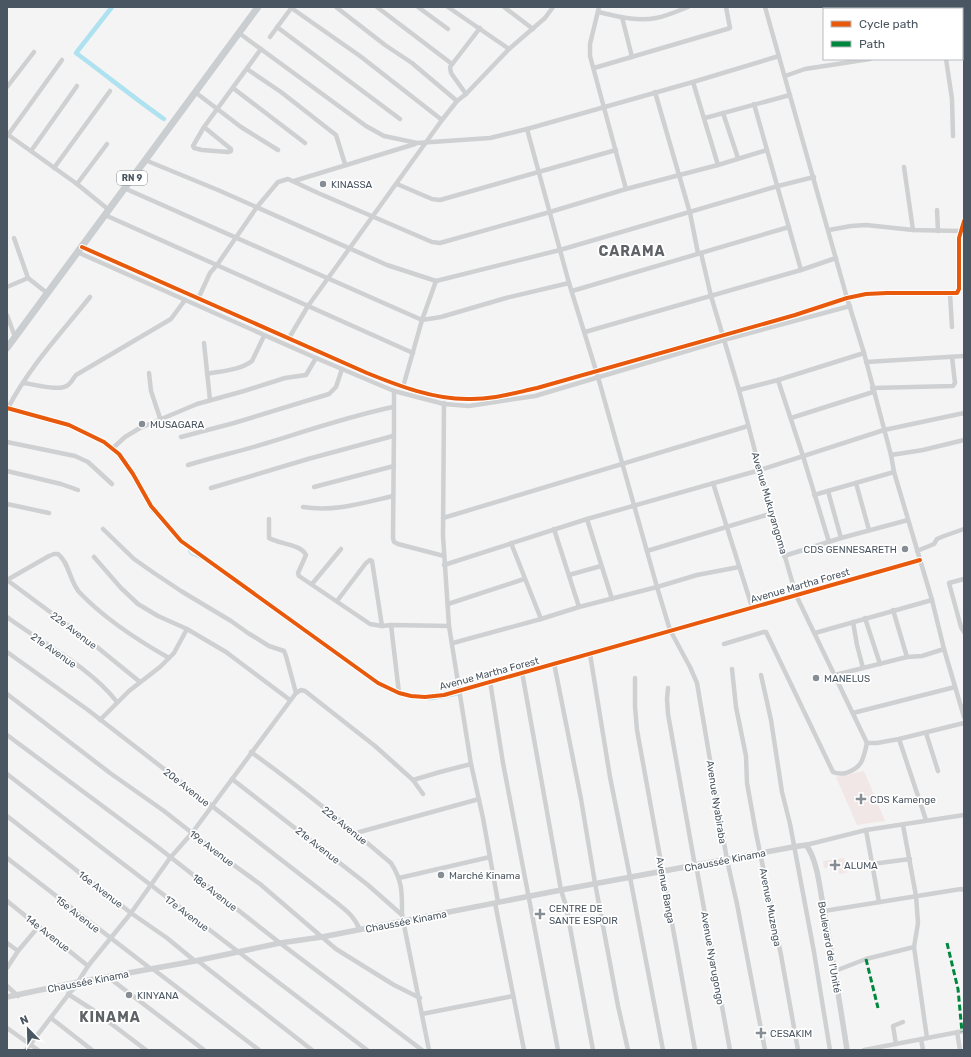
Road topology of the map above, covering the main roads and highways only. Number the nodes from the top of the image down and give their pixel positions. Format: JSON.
{"nodes":[{"id":1,"x":258,"y":7,"type":"edge"},
{"id":2,"x":7,"y":348,"type":"edge"}],
"edges":[{"from":1,"to":2,"type":"main road","number":"RN 9"}]}
